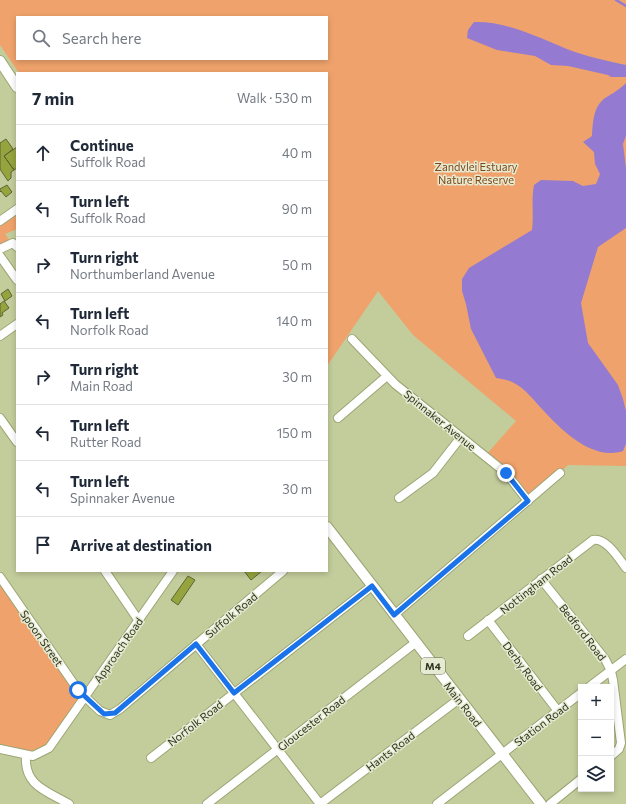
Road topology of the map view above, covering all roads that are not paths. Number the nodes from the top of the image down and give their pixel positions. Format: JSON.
{"nodes":[{"id":1,"x":0,"y":61,"type":"edge"},
{"id":2,"x":16,"y":85,"type":"edge"},
{"id":3,"x":16,"y":210,"type":"edge"},
{"id":4,"x":0,"y":221,"type":"edge"},
{"id":5,"x":16,"y":245,"type":"edge"},
{"id":6,"x":4,"y":247,"type":"edge"},
{"id":7,"x":0,"y":256,"type":"edge"},
{"id":8,"x":16,"y":279,"type":"edge"},
{"id":9,"x":16,"y":325,"type":"edge"},
{"id":10,"x":0,"y":336,"type":"edge"},
{"id":11,"x":352,"y":340,"type":"dead end"},
{"id":12,"x":387,"y":376,"type":"junction"},
{"id":13,"x":0,"y":418,"type":"edge"},
{"id":14,"x":338,"y":418,"type":"dead end"},
{"id":15,"x":461,"y":437,"type":"junction"},
{"id":16,"x":16,"y":441,"type":"edge"},
{"id":17,"x":560,"y":473,"type":"dead end"},
{"id":18,"x":398,"y":498,"type":"dead end"},
{"id":19,"x":528,"y":501,"type":"junction"},
{"id":20,"x":328,"y":531,"type":"edge"},
{"id":21,"x":626,"y":568,"type":"edge"},
{"id":22,"x":106,"y":572,"type":"edge"},
{"id":23,"x":172,"y":572,"type":"edge"},
{"id":24,"x":281,"y":572,"type":"edge"},
{"id":25,"x":0,"y":577,"type":"edge"},
{"id":26,"x":541,"y":579,"type":"junction"},
{"id":27,"x":372,"y":586,"type":"junction"},
{"id":28,"x":394,"y":615,"type":"junction"},
{"id":29,"x":488,"y":620,"type":"junction"},
{"id":30,"x":139,"y":621,"type":"junction"},
{"id":31,"x":468,"y":636,"type":"dead end"},
{"id":32,"x":415,"y":643,"type":"junction"},
{"id":33,"x":196,"y":644,"type":"junction"},
{"id":34,"x":626,"y":659,"type":"edge"},
{"id":35,"x":611,"y":671,"type":"junction"},
{"id":36,"x":593,"y":684,"type":"edge"},
{"id":37,"x":234,"y":693,"type":"junction"},
{"id":38,"x":578,"y":695,"type":"edge"},
{"id":39,"x":86,"y":697,"type":"junction"},
{"id":40,"x":459,"y":699,"type":"junction"},
{"id":41,"x":558,"y":711,"type":"junction"},
{"id":42,"x":0,"y":749,"type":"edge"},
{"id":43,"x":277,"y":749,"type":"junction"},
{"id":44,"x":614,"y":753,"type":"edge"},
{"id":45,"x":502,"y":754,"type":"junction"},
{"id":46,"x":26,"y":756,"type":"junction"},
{"id":47,"x":151,"y":758,"type":"dead end"},
{"id":48,"x":578,"y":781,"type":"edge"},
{"id":49,"x":69,"y":804,"type":"edge"},
{"id":50,"x":207,"y":804,"type":"edge"},
{"id":51,"x":320,"y":804,"type":"edge"},
{"id":52,"x":437,"y":804,"type":"edge"},
{"id":53,"x":541,"y":804,"type":"edge"},
{"id":54,"x":550,"y":804,"type":"edge"}],
"edges":[{"from":1,"to":2,"type":"main road"},
{"from":3,"to":4,"type":"street"},
{"from":5,"to":6,"type":"street"},
{"from":7,"to":8,"type":"street"},
{"from":9,"to":10,"type":"street"},
{"from":11,"to":12,"type":"street","name":"Spinnaker Avenue"},
{"from":12,"to":14,"type":"street"},
{"from":12,"to":15,"type":"street","name":"Spinnaker Avenue"},
{"from":13,"to":16,"type":"street"},
{"from":15,"to":18,"type":"street"},
{"from":15,"to":19,"type":"street","name":"Spinnaker Avenue"},
{"from":17,"to":19,"type":"street"},
{"from":19,"to":28,"type":"street"},
{"from":20,"to":27,"type":"main road","name":"Main Road","number":"M4"},
{"from":21,"to":26,"type":"street","name":"Nottingham Road"},
{"from":22,"to":30,"type":"street"},
{"from":23,"to":30,"type":"street","name":"Approach Road"},
{"from":24,"to":33,"type":"street","name":"Suffolk Road"},
{"from":25,"to":39,"type":"street","name":"Spoon Street"},
{"from":26,"to":29,"type":"street","name":"Nottingham Road"},
{"from":26,"to":35,"type":"street","name":"Bedford Road"},
{"from":27,"to":28,"type":"main road","name":"Main Road","number":"M4"},
{"from":27,"to":37,"type":"street","name":"Norfolk Road"},
{"from":28,"to":32,"type":"main road","name":"Main Road","number":"M4"},
{"from":29,"to":31,"type":"street","name":"Nottingham Road"},
{"from":29,"to":41,"type":"street","name":"Derby Road"},
{"from":30,"to":39,"type":"street","name":"Approach Road"},
{"from":32,"to":40,"type":"main road","name":"Main Road","number":"M4"},
{"from":32,"to":43,"type":"street","name":"Gloucester Road"},
{"from":33,"to":37,"type":"street"},
{"from":33,"to":39,"type":"street","name":"Suffolk Road"},
{"from":34,"to":35,"type":"street"},
{"from":35,"to":36,"type":"street"},
{"from":35,"to":44,"type":"street","name":"Bedford Road"},
{"from":37,"to":43,"type":"street"},
{"from":37,"to":47,"type":"street","name":"Norfolk Road"},
{"from":38,"to":41,"type":"street","name":"Station Road"},
{"from":39,"to":46,"type":"street","name":"Approach Road"},
{"from":40,"to":45,"type":"main road","name":"Main Road","number":"M4"},
{"from":40,"to":51,"type":"street","name":"Hants Road"},
{"from":41,"to":45,"type":"street","name":"Station Road"},
{"from":42,"to":46,"type":"street"},
{"from":43,"to":50,"type":"street","name":"Gloucester Road"},
{"from":43,"to":51,"type":"street"},
{"from":45,"to":52,"type":"street","name":"Station Road"},
{"from":45,"to":53,"type":"main road","name":"Main Road","number":"M4"},
{"from":46,"to":49,"type":"street"},
{"from":48,"to":54,"type":"street"}]}
